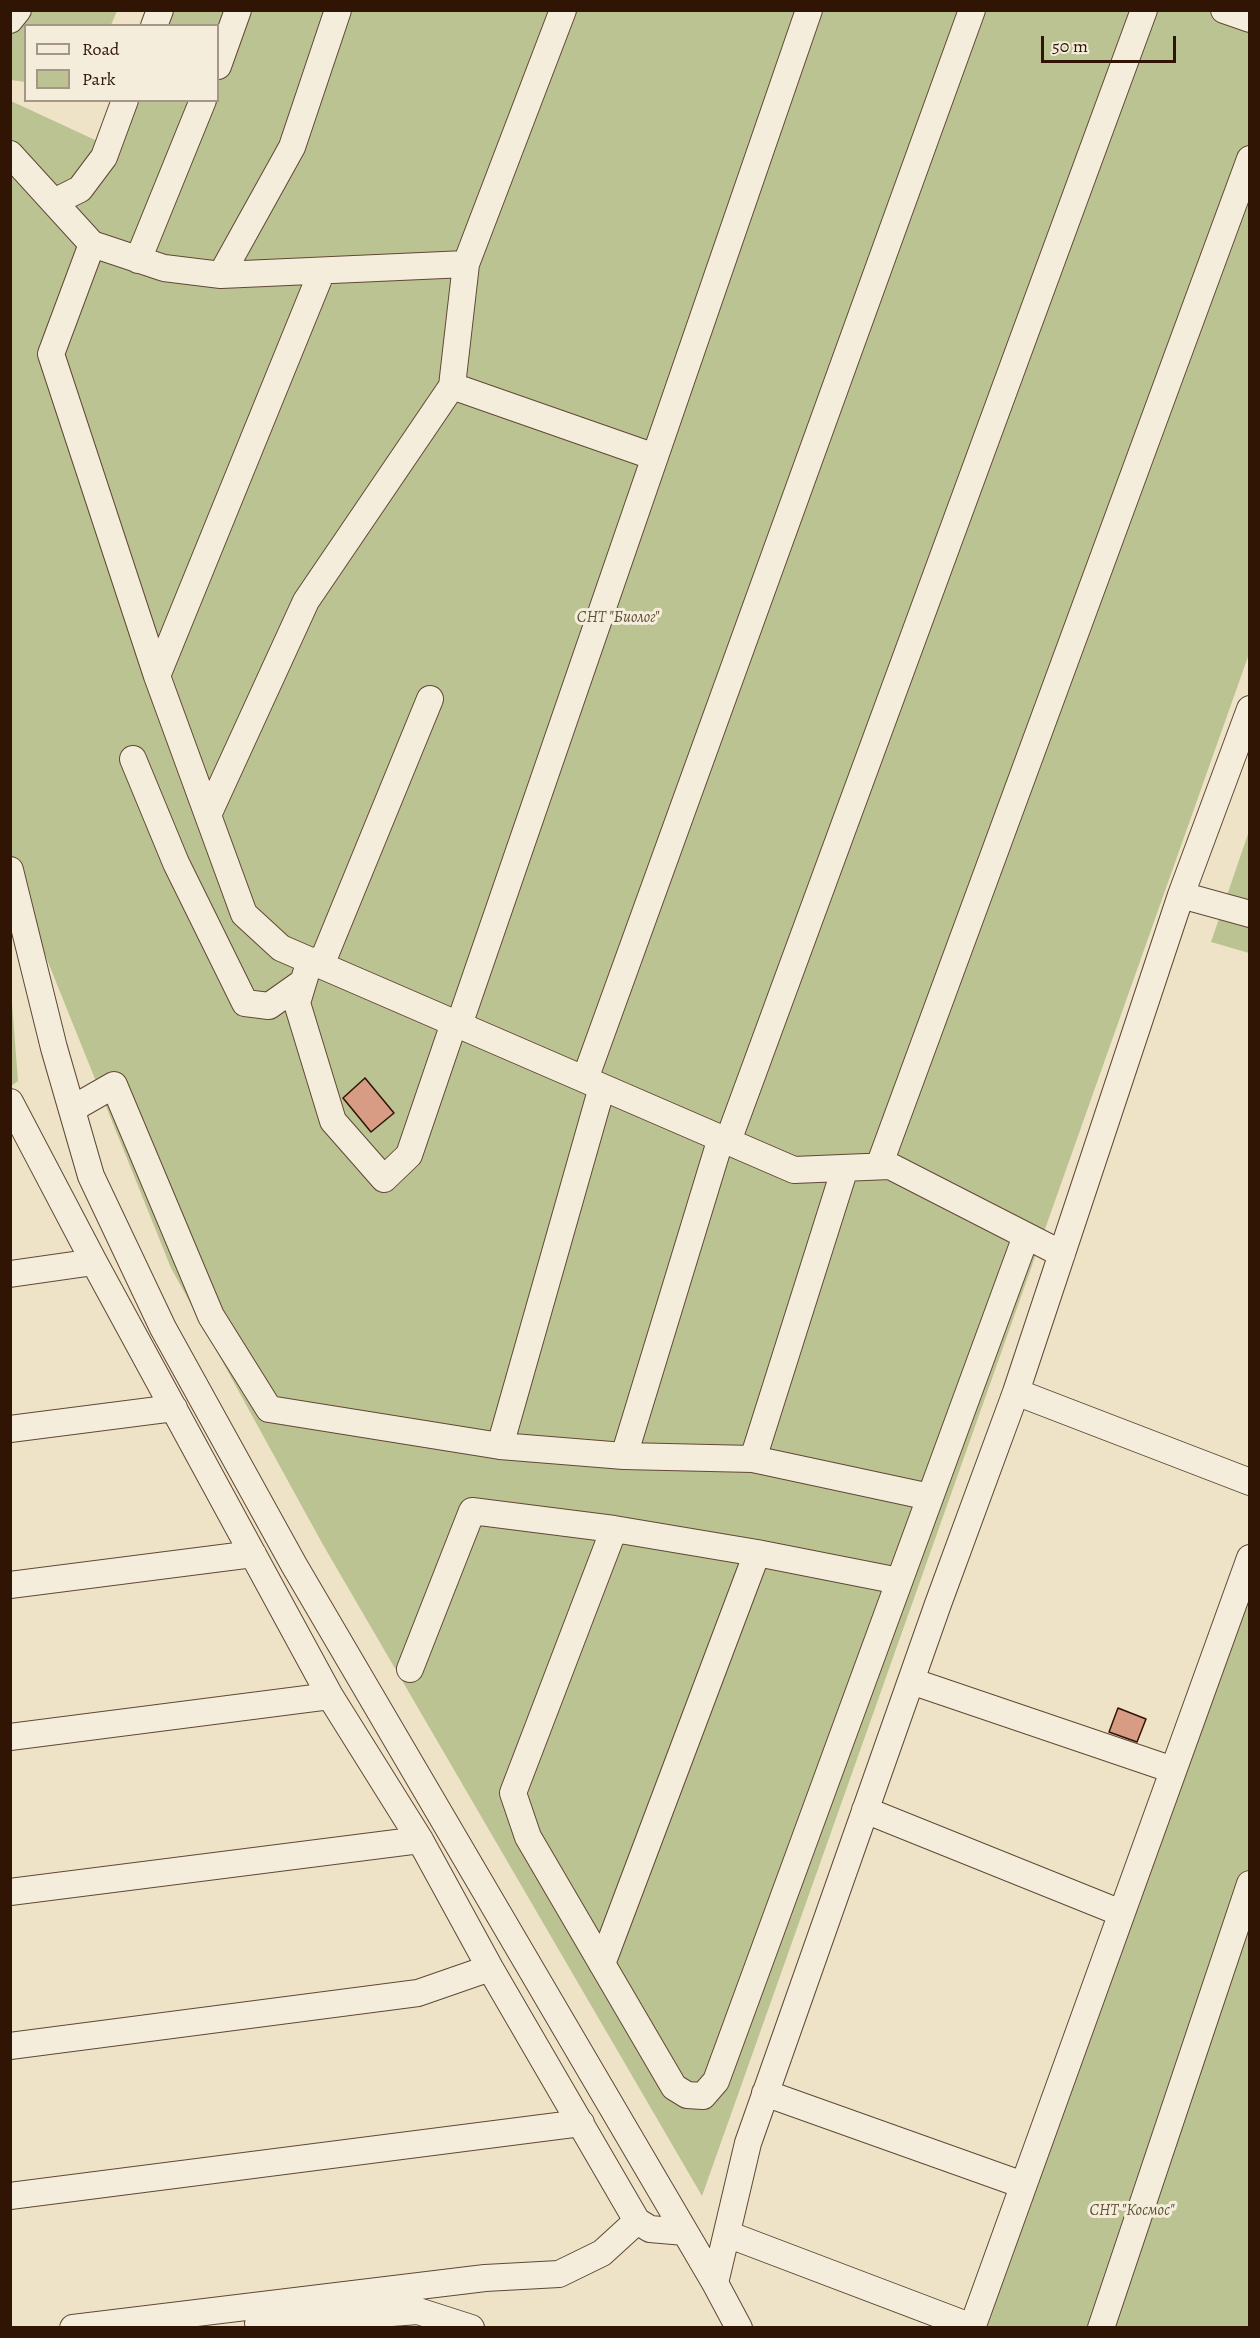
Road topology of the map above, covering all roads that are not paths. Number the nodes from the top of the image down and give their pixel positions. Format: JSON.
{"nodes":[{"id":1,"x":18,"y":10,"type":"edge"},
{"id":2,"x":238,"y":10,"type":"edge"},
{"id":3,"x":338,"y":10,"type":"edge"},
{"id":4,"x":563,"y":10,"type":"edge"},
{"id":5,"x":809,"y":10,"type":"edge"},
{"id":6,"x":972,"y":10,"type":"edge"},
{"id":7,"x":1144,"y":10,"type":"edge"},
{"id":8,"x":1224,"y":10,"type":"edge"},
{"id":9,"x":10,"y":20,"type":"edge"},
{"id":10,"x":1250,"y":20,"type":"edge"},
{"id":11,"x":219,"y":63,"type":"edge"},
{"id":12,"x":124,"y":102,"type":"edge"},
{"id":13,"x":202,"y":102,"type":"edge"},
{"id":14,"x":10,"y":154,"type":"edge"},
{"id":15,"x":1250,"y":159,"type":"edge"},
{"id":16,"x":54,"y":202,"type":"junction"},
{"id":17,"x":92,"y":244,"type":"junction"},
{"id":18,"x":138,"y":260,"type":"junction"},
{"id":19,"x":466,"y":264,"type":"junction"},
{"id":20,"x":322,"y":271,"type":"junction"},
{"id":21,"x":221,"y":275,"type":"junction"},
{"id":22,"x":452,"y":386,"type":"junction"},
{"id":23,"x":655,"y":457,"type":"junction"},
{"id":24,"x":157,"y":676,"type":"junction"},
{"id":25,"x":430,"y":699,"type":"dead end"},
{"id":26,"x":1250,"y":709,"type":"edge"},
{"id":27,"x":133,"y":759,"type":"dead end"},
{"id":28,"x":208,"y":815,"type":"junction"},
{"id":29,"x":10,"y":870,"type":"edge"},
{"id":30,"x":1181,"y":895,"type":"junction"},
{"id":31,"x":1250,"y":914,"type":"edge"},
{"id":32,"x":311,"y":969,"type":"junction"},
{"id":33,"x":457,"y":1024,"type":"junction"},
{"id":34,"x":593,"y":1083,"type":"junction"},
{"id":35,"x":72,"y":1109,"type":"junction"},
{"id":36,"x":14,"y":1116,"type":"edge"},
{"id":37,"x":725,"y":1140,"type":"junction"},
{"id":38,"x":879,"y":1166,"type":"junction"},
{"id":39,"x":844,"y":1168,"type":"junction"},
{"id":40,"x":1026,"y":1236,"type":"junction"},
{"id":41,"x":1062,"y":1254,"type":"junction"},
{"id":42,"x":94,"y":1262,"type":"junction"},
{"id":43,"x":10,"y":1274,"type":"edge"},
{"id":44,"x":1016,"y":1392,"type":"junction"},
{"id":45,"x":174,"y":1408,"type":"junction"},
{"id":46,"x":10,"y":1429,"type":"edge"},
{"id":47,"x":500,"y":1446,"type":"junction"},
{"id":48,"x":624,"y":1456,"type":"junction"},
{"id":49,"x":753,"y":1459,"type":"junction"},
{"id":50,"x":1250,"y":1482,"type":"edge"},
{"id":51,"x":930,"y":1497,"type":"junction"},
{"id":52,"x":614,"y":1529,"type":"junction"},
{"id":53,"x":757,"y":1553,"type":"junction"},
{"id":54,"x":253,"y":1554,"type":"junction"},
{"id":55,"x":1250,"y":1558,"type":"edge"},
{"id":56,"x":899,"y":1581,"type":"junction"},
{"id":57,"x":10,"y":1585,"type":"edge"},
{"id":58,"x":410,"y":1669,"type":"dead end"},
{"id":59,"x":911,"y":1681,"type":"junction"},
{"id":60,"x":330,"y":1696,"type":"junction"},
{"id":61,"x":10,"y":1737,"type":"edge"},
{"id":62,"x":1173,"y":1770,"type":"junction"},
{"id":63,"x":865,"y":1810,"type":"junction"},
{"id":64,"x":420,"y":1840,"type":"junction"},
{"id":65,"x":1250,"y":1884,"type":"edge"},
{"id":66,"x":10,"y":1892,"type":"edge"},
{"id":67,"x":1121,"y":1913,"type":"junction"},
{"id":68,"x":602,"y":1964,"type":"junction"},
{"id":69,"x":490,"y":1968,"type":"junction"},
{"id":70,"x":10,"y":2046,"type":"edge"},
{"id":71,"x":765,"y":2093,"type":"junction"},
{"id":72,"x":580,"y":2123,"type":"junction"},
{"id":73,"x":1023,"y":2185,"type":"junction"},
{"id":74,"x":10,"y":2196,"type":"edge"},
{"id":75,"x":637,"y":2221,"type":"junction"},
{"id":76,"x":685,"y":2232,"type":"junction"},
{"id":77,"x":727,"y":2234,"type":"junction"},
{"id":78,"x":716,"y":2283,"type":"junction"},
{"id":79,"x":414,"y":2319,"type":"edge"},
{"id":80,"x":280,"y":2324,"type":"edge"},
{"id":81,"x":732,"y":2324,"type":"edge"},
{"id":82,"x":972,"y":2327,"type":"edge"},
{"id":83,"x":73,"y":2328,"type":"edge"},
{"id":84,"x":216,"y":2328,"type":"edge"},
{"id":85,"x":471,"y":2328,"type":"edge"},
{"id":86,"x":1101,"y":2328,"type":"edge"}],
"edges":[{"from":1,"to":9,"type":"street"},
{"from":2,"to":11,"type":"street"},
{"from":3,"to":21,"type":"street"},
{"from":4,"to":19,"type":"street"},
{"from":5,"to":23,"type":"street"},
{"from":6,"to":34,"type":"street"},
{"from":7,"to":37,"type":"street"},
{"from":8,"to":10,"type":"street"},
{"from":12,"to":16,"type":"street"},
{"from":13,"to":18,"type":"street"},
{"from":14,"to":16,"type":"street"},
{"from":15,"to":38,"type":"street"},
{"from":16,"to":17,"type":"street"},
{"from":17,"to":18,"type":"street"},
{"from":17,"to":24,"type":"street"},
{"from":18,"to":21,"type":"street"},
{"from":19,"to":20,"type":"street"},
{"from":19,"to":22,"type":"street"},
{"from":20,"to":21,"type":"street"},
{"from":20,"to":24,"type":"street"},
{"from":22,"to":23,"type":"street"},
{"from":22,"to":28,"type":"street"},
{"from":23,"to":33,"type":"street"},
{"from":24,"to":28,"type":"street"},
{"from":25,"to":32,"type":"street"},
{"from":26,"to":30,"type":"street"},
{"from":27,"to":32,"type":"street"},
{"from":28,"to":32,"type":"street"},
{"from":29,"to":35,"type":"street"},
{"from":30,"to":31,"type":"street"},
{"from":30,"to":41,"type":"street"},
{"from":32,"to":33,"type":"street"},
{"from":32,"to":33,"type":"street"},
{"from":33,"to":34,"type":"street"},
{"from":34,"to":37,"type":"street"},
{"from":34,"to":47,"type":"street"},
{"from":35,"to":47,"type":"street"},
{"from":35,"to":76,"type":"street"},
{"from":36,"to":42,"type":"street"},
{"from":37,"to":39,"type":"street"},
{"from":37,"to":48,"type":"street"},
{"from":38,"to":39,"type":"street"},
{"from":38,"to":40,"type":"street"},
{"from":39,"to":49,"type":"street"},
{"from":40,"to":41,"type":"street"},
{"from":40,"to":51,"type":"street"},
{"from":41,"to":44,"type":"street"},
{"from":42,"to":43,"type":"street"},
{"from":42,"to":45,"type":"street"},
{"from":44,"to":50,"type":"street"},
{"from":44,"to":59,"type":"street"},
{"from":45,"to":46,"type":"street"},
{"from":45,"to":54,"type":"street"},
{"from":47,"to":48,"type":"street"},
{"from":48,"to":49,"type":"street"},
{"from":49,"to":51,"type":"street"},
{"from":51,"to":56,"type":"street"},
{"from":52,"to":53,"type":"street"},
{"from":52,"to":58,"type":"street"},
{"from":52,"to":68,"type":"street"},
{"from":53,"to":56,"type":"street"},
{"from":53,"to":68,"type":"street"},
{"from":54,"to":57,"type":"street"},
{"from":54,"to":60,"type":"street"},
{"from":55,"to":62,"type":"street"},
{"from":56,"to":68,"type":"street"},
{"from":59,"to":62,"type":"street"},
{"from":59,"to":63,"type":"street"},
{"from":60,"to":61,"type":"street"},
{"from":60,"to":64,"type":"street"},
{"from":62,"to":67,"type":"street"},
{"from":63,"to":67,"type":"street"},
{"from":63,"to":71,"type":"street"},
{"from":64,"to":66,"type":"street"},
{"from":64,"to":69,"type":"street"},
{"from":65,"to":86,"type":"street"},
{"from":67,"to":73,"type":"street"},
{"from":69,"to":70,"type":"street"},
{"from":69,"to":72,"type":"street"},
{"from":71,"to":73,"type":"street"},
{"from":71,"to":77,"type":"street"},
{"from":72,"to":74,"type":"street"},
{"from":72,"to":75,"type":"street"},
{"from":73,"to":82,"type":"street"},
{"from":75,"to":76,"type":"street"},
{"from":75,"to":83,"type":"street"},
{"from":76,"to":78,"type":"street"},
{"from":77,"to":78,"type":"street"},
{"from":77,"to":82,"type":"street"},
{"from":78,"to":81,"type":"street"},
{"from":79,"to":80,"type":"street"},
{"from":79,"to":85,"type":"street"},
{"from":80,"to":84,"type":"street"}]}
